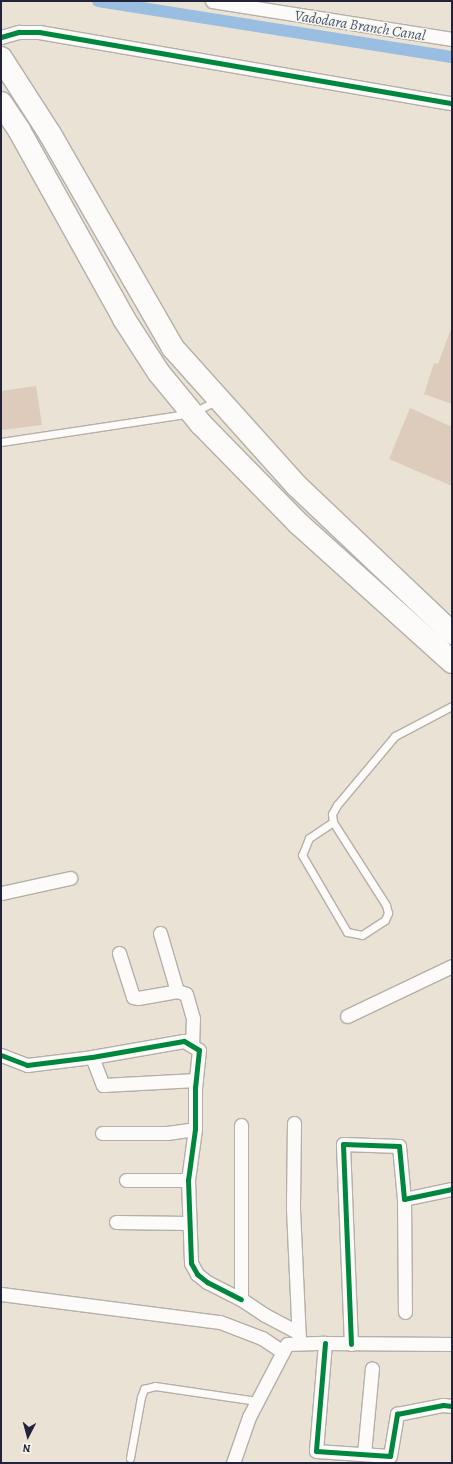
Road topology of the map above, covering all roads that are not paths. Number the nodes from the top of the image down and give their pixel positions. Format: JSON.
{"nodes":[{"id":1,"x":212,"y":1,"type":"edge"},
{"id":2,"x":1,"y":37,"type":"edge"},
{"id":3,"x":452,"y":39,"type":"edge"},
{"id":4,"x":1,"y":58,"type":"edge"},
{"id":5,"x":1,"y":103,"type":"edge"},
{"id":6,"x":452,"y":103,"type":"edge"},
{"id":7,"x":219,"y":400,"type":"junction"},
{"id":8,"x":192,"y":413,"type":"junction"},
{"id":9,"x":1,"y":442,"type":"edge"},
{"id":10,"x":452,"y":633,"type":"edge"},
{"id":11,"x":452,"y":662,"type":"edge"},
{"id":12,"x":452,"y":706,"type":"edge"},
{"id":13,"x":334,"y":822,"type":"junction"},
{"id":14,"x":70,"y":878,"type":"dead end"},
{"id":15,"x":1,"y":893,"type":"edge"},
{"id":16,"x":160,"y":933,"type":"dead end"},
{"id":17,"x":119,"y":953,"type":"dead end"},
{"id":18,"x":452,"y":966,"type":"edge"},
{"id":19,"x":177,"y":991,"type":"junction"},
{"id":20,"x":347,"y":1016,"type":"dead end"},
{"id":21,"x":192,"y":1045,"type":"junction"},
{"id":22,"x":1,"y":1054,"type":"edge"},
{"id":23,"x":92,"y":1057,"type":"junction"},
{"id":24,"x":196,"y":1080,"type":"junction"},
{"id":25,"x":294,"y":1123,"type":"dead end"},
{"id":26,"x":241,"y":1125,"type":"dead end"},
{"id":27,"x":195,"y":1129,"type":"junction"},
{"id":28,"x":102,"y":1133,"type":"dead end"},
{"id":29,"x":126,"y":1180,"type":"dead end"},
{"id":30,"x":188,"y":1180,"type":"junction"},
{"id":31,"x":452,"y":1189,"type":"edge"},
{"id":32,"x":404,"y":1199,"type":"junction"},
{"id":33,"x":116,"y":1222,"type":"dead end"},
{"id":34,"x":189,"y":1223,"type":"junction"},
{"id":35,"x":1,"y":1294,"type":"edge"},
{"id":36,"x":241,"y":1299,"type":"junction"},
{"id":37,"x":405,"y":1312,"type":"dead end"},
{"id":38,"x":299,"y":1339,"type":"junction"},
{"id":39,"x":325,"y":1343,"type":"junction"},
{"id":40,"x":352,"y":1344,"type":"junction"},
{"id":41,"x":452,"y":1344,"type":"edge"},
{"id":42,"x":283,"y":1352,"type":"junction"},
{"id":43,"x":372,"y":1368,"type":"dead end"},
{"id":44,"x":257,"y":1401,"type":"junction"},
{"id":45,"x":452,"y":1406,"type":"edge"},
{"id":46,"x":364,"y":1454,"type":"junction"},
{"id":47,"x":130,"y":1458,"type":"dead end"},
{"id":48,"x":233,"y":1463,"type":"edge"}],
"edges":[{"from":1,"to":3,"type":"street"},
{"from":2,"to":6,"type":"street"},
{"from":4,"to":7,"type":"highway"},
{"from":5,"to":8,"type":"highway"},
{"from":7,"to":8,"type":"lane"},
{"from":7,"to":10,"type":"highway"},
{"from":8,"to":9,"type":"lane"},
{"from":8,"to":11,"type":"highway"},
{"from":12,"to":13,"type":"lane"},
{"from":13,"to":13,"type":"lane"},
{"from":14,"to":15,"type":"street"},
{"from":16,"to":19,"type":"street"},
{"from":17,"to":19,"type":"street"},
{"from":18,"to":20,"type":"street"},
{"from":19,"to":21,"type":"street"},
{"from":21,"to":23,"type":"street"},
{"from":21,"to":24,"type":"street"},
{"from":22,"to":23,"type":"street"},
{"from":23,"to":24,"type":"street"},
{"from":24,"to":27,"type":"street"},
{"from":25,"to":38,"type":"street"},
{"from":26,"to":36,"type":"street"},
{"from":27,"to":28,"type":"street"},
{"from":27,"to":30,"type":"street"},
{"from":29,"to":30,"type":"street"},
{"from":30,"to":34,"type":"street"},
{"from":31,"to":32,"type":"street"},
{"from":32,"to":37,"type":"street"},
{"from":32,"to":40,"type":"street"},
{"from":33,"to":34,"type":"street"},
{"from":34,"to":36,"type":"street"},
{"from":35,"to":42,"type":"street"},
{"from":36,"to":38,"type":"street"},
{"from":38,"to":39,"type":"street"},
{"from":38,"to":42,"type":"street"},
{"from":39,"to":40,"type":"street"},
{"from":39,"to":46,"type":"street"},
{"from":40,"to":41,"type":"street"},
{"from":42,"to":44,"type":"street"},
{"from":43,"to":46,"type":"street"},
{"from":44,"to":47,"type":"lane"},
{"from":44,"to":48,"type":"street"},
{"from":45,"to":46,"type":"street"}]}
